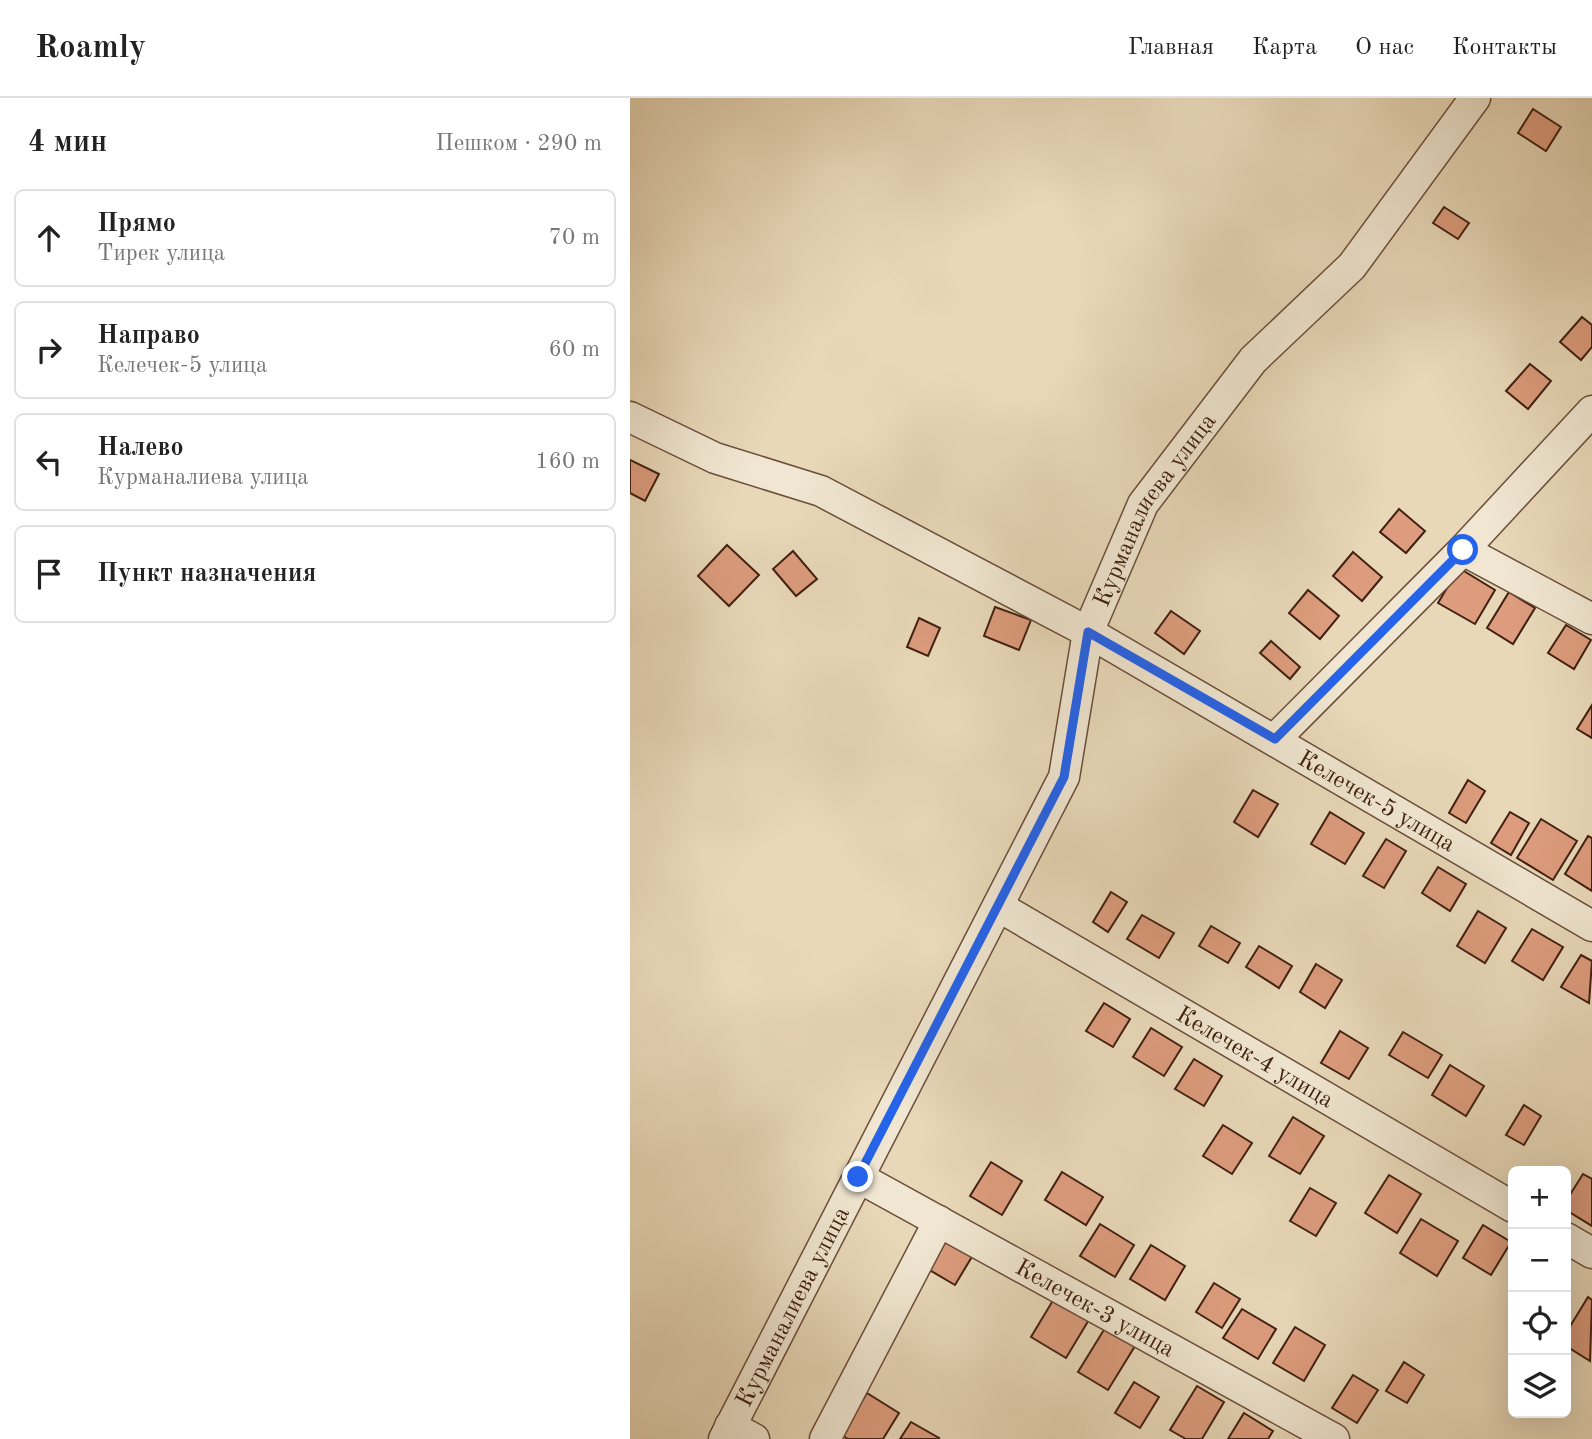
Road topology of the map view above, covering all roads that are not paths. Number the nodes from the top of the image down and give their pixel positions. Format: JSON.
{"nodes":[{"id":1,"x":1475,"y":98,"type":"edge"},
{"id":2,"x":1592,"y":411,"type":"edge"},
{"id":3,"x":630,"y":417,"type":"edge"},
{"id":4,"x":1463,"y":550,"type":"junction"},
{"id":5,"x":1592,"y":619,"type":"edge"},
{"id":6,"x":1088,"y":632,"type":"junction"},
{"id":7,"x":1275,"y":739,"type":"junction"},
{"id":8,"x":998,"y":906,"type":"junction"},
{"id":9,"x":1592,"y":926,"type":"edge"},
{"id":10,"x":858,"y":1177,"type":"junction"},
{"id":11,"x":1508,"y":1204,"type":"edge"},
{"id":12,"x":939,"y":1221,"type":"junction"},
{"id":13,"x":1571,"y":1241,"type":"edge"},
{"id":14,"x":1592,"y":1253,"type":"edge"},
{"id":15,"x":736,"y":1435,"type":"edge"},
{"id":16,"x":825,"y":1439,"type":"edge"},
{"id":17,"x":1334,"y":1439,"type":"edge"}],
"edges":[{"from":1,"to":6,"type":"street","name":"Курманалиева улица"},
{"from":2,"to":4,"type":"street"},
{"from":3,"to":6,"type":"street","name":"Келечек-5 улица"},
{"from":4,"to":5,"type":"street"},
{"from":4,"to":7,"type":"street"},
{"from":6,"to":7,"type":"street","name":"Келечек-5 улица"},
{"from":6,"to":8,"type":"street","name":"Курманалиева улица"},
{"from":7,"to":9,"type":"street","name":"Келечек-5 улица"},
{"from":8,"to":10,"type":"street","name":"Курманалиева улица"},
{"from":8,"to":11,"type":"street","name":"Келечек-4 улица"},
{"from":10,"to":12,"type":"street","name":"Келечек-3 улица"},
{"from":10,"to":15,"type":"street","name":"Курманалиева улица"},
{"from":12,"to":16,"type":"street"},
{"from":12,"to":17,"type":"street","name":"Келечек-3 улица"},
{"from":13,"to":14,"type":"street"}]}
